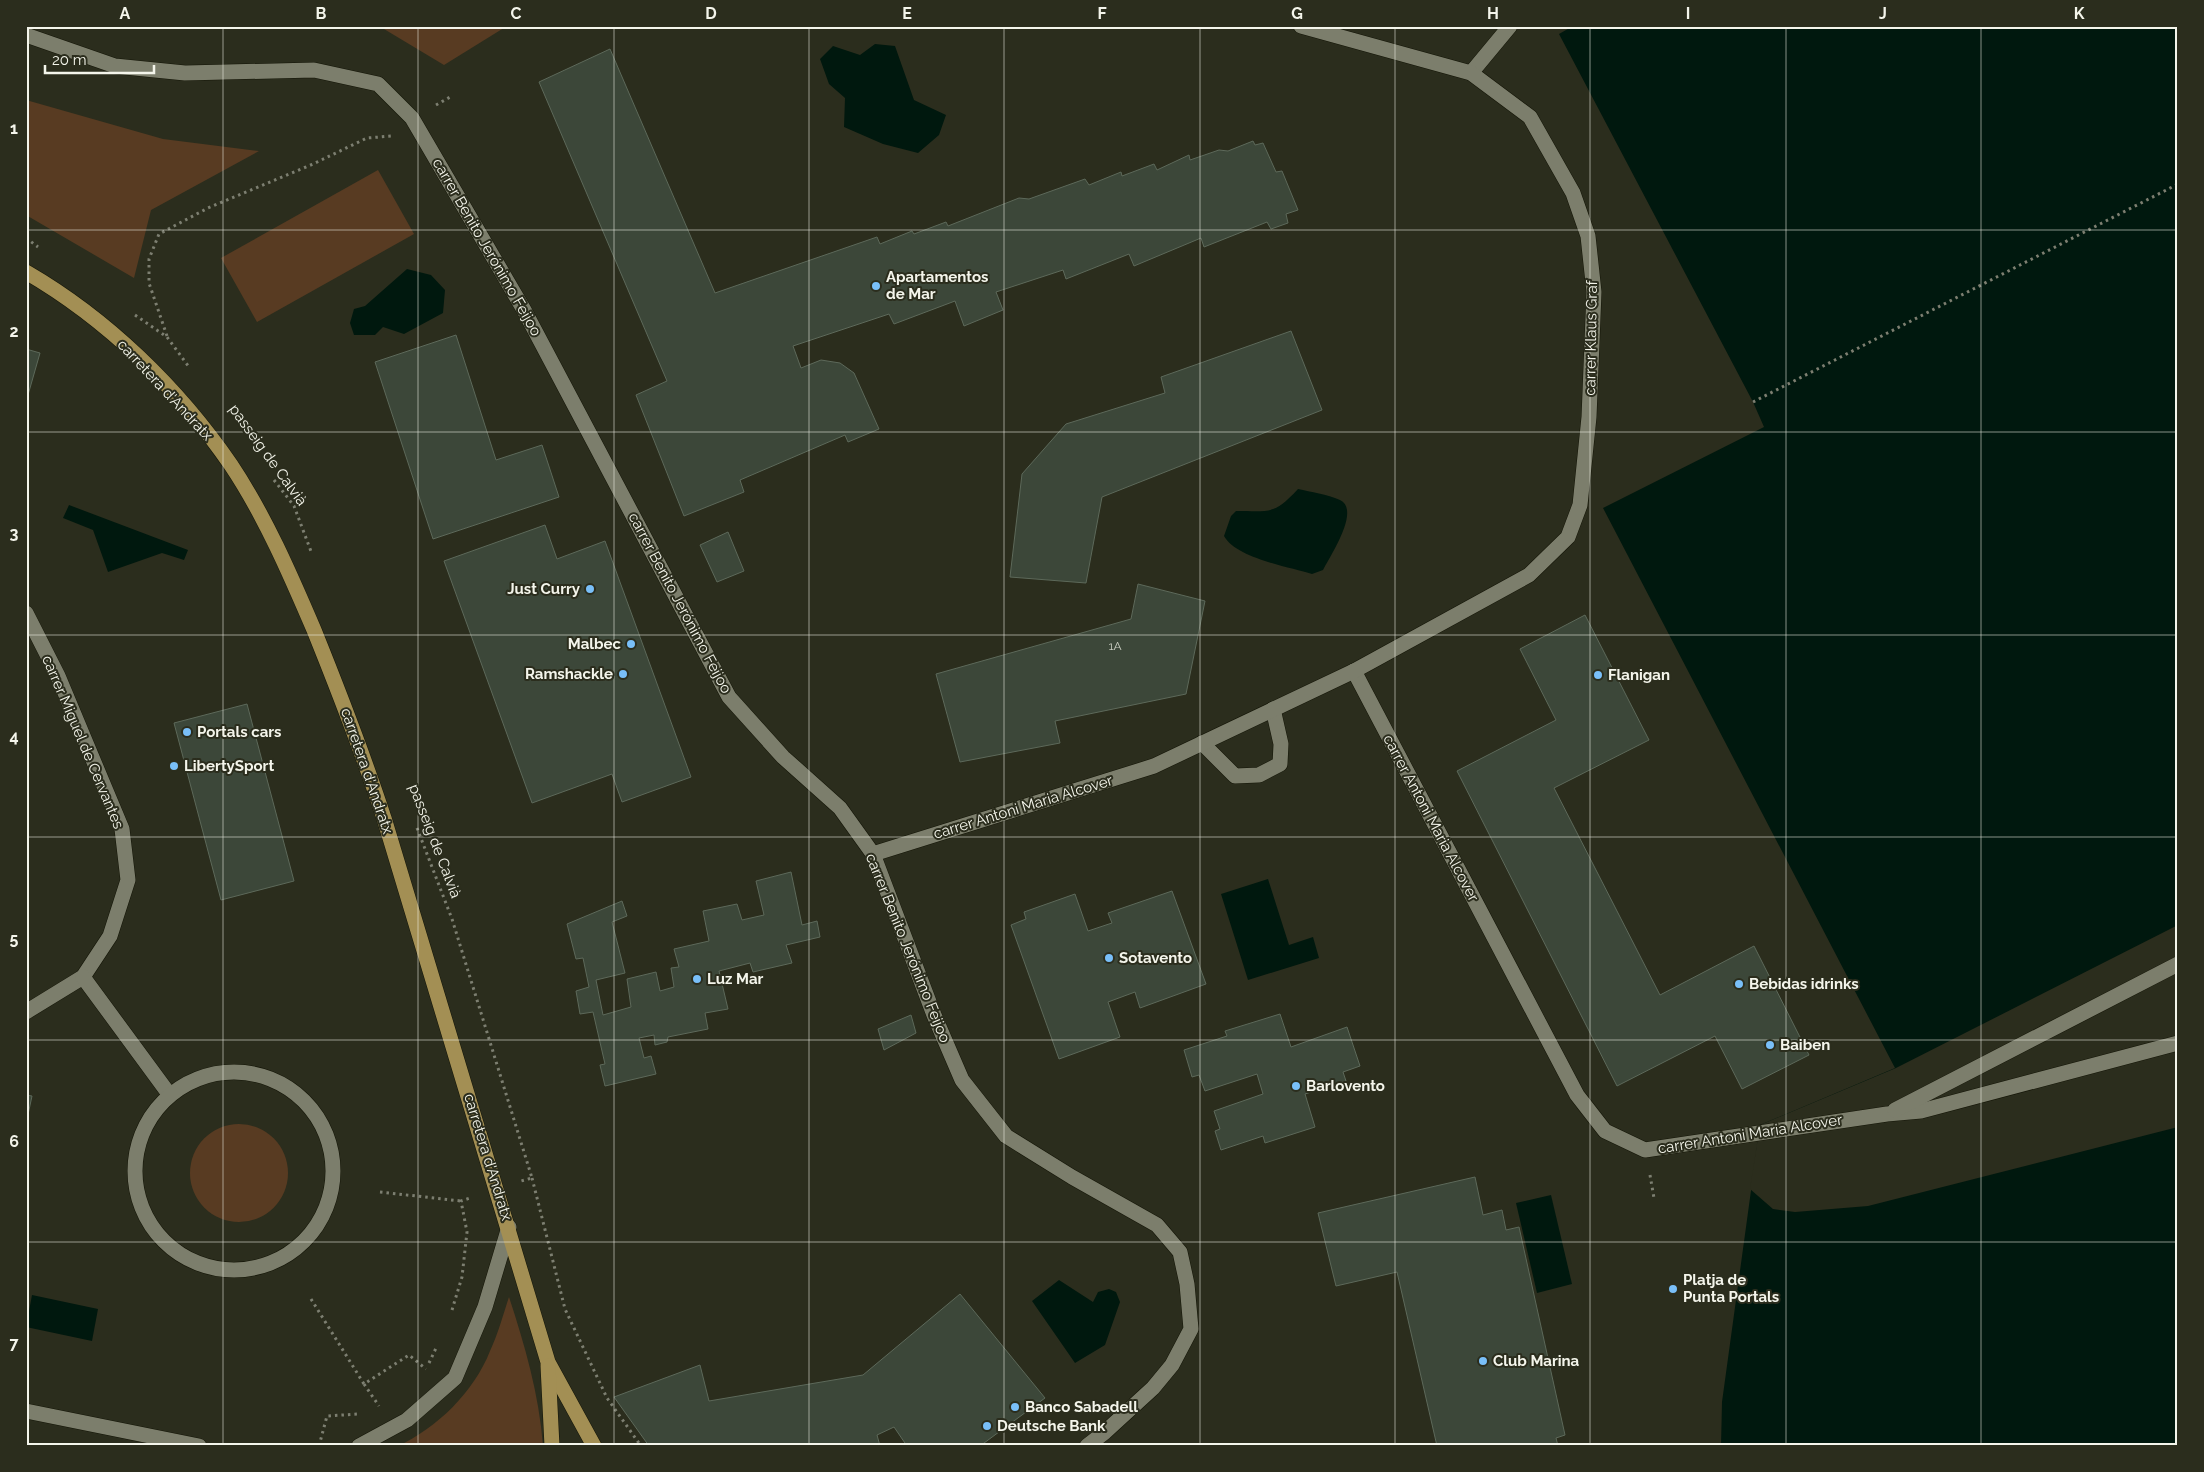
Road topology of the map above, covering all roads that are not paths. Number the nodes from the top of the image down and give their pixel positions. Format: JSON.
{"nodes":[{"id":1,"x":1301,"y":26,"type":"edge"},
{"id":2,"x":1510,"y":26,"type":"edge"},
{"id":3,"x":26,"y":35,"type":"edge"},
{"id":4,"x":1471,"y":73,"type":"junction"},
{"id":5,"x":26,"y":272,"type":"edge"},
{"id":6,"x":26,"y":613,"type":"edge"},
{"id":7,"x":1354,"y":671,"type":"junction"},
{"id":8,"x":1273,"y":709,"type":"junction"},
{"id":9,"x":1202,"y":743,"type":"junction"},
{"id":10,"x":873,"y":854,"type":"junction"},
{"id":11,"x":2178,"y":964,"type":"edge"},
{"id":12,"x":83,"y":977,"type":"junction"},
{"id":13,"x":26,"y":1012,"type":"edge"},
{"id":14,"x":2178,"y":1044,"type":"edge"},
{"id":15,"x":169,"y":1094,"type":"junction"},
{"id":16,"x":1887,"y":1114,"type":"junction"},
{"id":17,"x":509,"y":1227,"type":"junction"},
{"id":18,"x":548,"y":1362,"type":"junction"},
{"id":19,"x":26,"y":1411,"type":"edge"},
{"id":20,"x":199,"y":1446,"type":"edge"},
{"id":21,"x":359,"y":1446,"type":"edge"},
{"id":22,"x":552,"y":1446,"type":"edge"},
{"id":23,"x":594,"y":1446,"type":"edge"},
{"id":24,"x":1087,"y":1446,"type":"edge"}],
"edges":[{"from":1,"to":4,"type":"street","name":"carrer Klaus Graf"},
{"from":2,"to":4,"type":"street"},
{"from":3,"to":10,"type":"street","name":"carrer Benito Jerónimo Feijoo"},
{"from":4,"to":7,"type":"street","name":"carrer Klaus Graf"},
{"from":5,"to":17,"type":"main road","name":"carretera d'Andratx"},
{"from":6,"to":12,"type":"street","name":"carrer Miguel de Cervantes"},
{"from":7,"to":8,"type":"street","name":"carrer Antoni Maria Alcover"},
{"from":7,"to":16,"type":"street","name":"carrer Antoni Maria Alcover"},
{"from":8,"to":9,"type":"street","name":"carrer Antoni Maria Alcover"},
{"from":8,"to":9,"type":"street"},
{"from":9,"to":10,"type":"street","name":"carrer Antoni Maria Alcover"},
{"from":10,"to":24,"type":"street","name":"carrer Benito Jerónimo Feijoo"},
{"from":11,"to":16,"type":"street"},
{"from":12,"to":13,"type":"street","name":"carrer Miguel de Cervantes"},
{"from":12,"to":15,"type":"street"},
{"from":14,"to":16,"type":"street","name":"carrer Antoni Maria Alcover"},
{"from":15,"to":15,"type":"street"},
{"from":17,"to":18,"type":"main road","name":"carretera d'Andratx"},
{"from":17,"to":21,"type":"street"},
{"from":18,"to":22,"type":"main road","name":"carretera d'Andratx"},
{"from":18,"to":23,"type":"main road","name":"carretera d'Andratx"},
{"from":19,"to":20,"type":"street"}]}
